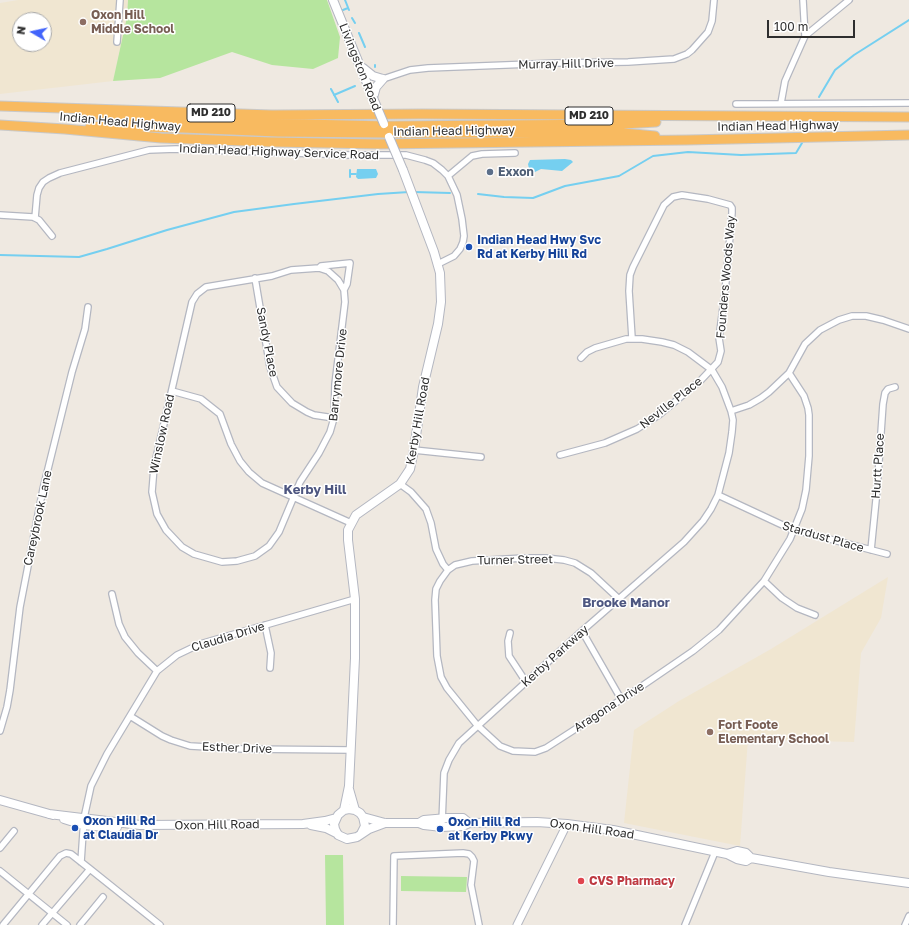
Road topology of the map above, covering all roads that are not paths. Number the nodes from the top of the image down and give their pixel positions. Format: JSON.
{"nodes":[{"id":1,"x":120,"y":0,"type":"edge"},
{"id":2,"x":333,"y":0,"type":"edge"},
{"id":3,"x":714,"y":0,"type":"edge"},
{"id":4,"x":803,"y":0,"type":"edge"},
{"id":5,"x":849,"y":0,"type":"edge"},
{"id":6,"x":805,"y":36,"type":"junction"},
{"id":7,"x":117,"y":42,"type":"dead end"},
{"id":8,"x":360,"y":65,"type":"junction"},
{"id":9,"x":383,"y":79,"type":"junction"},
{"id":10,"x":373,"y":98,"type":"junction"},
{"id":11,"x":781,"y":103,"type":"junction"},
{"id":12,"x":909,"y":103,"type":"edge"},
{"id":13,"x":736,"y":104,"type":"dead end"},
{"id":14,"x":4,"y":107,"type":"edge"},
{"id":15,"x":757,"y":117,"type":"junction"},
{"id":16,"x":909,"y":117,"type":"edge"},
{"id":17,"x":0,"y":125,"type":"edge"},
{"id":18,"x":65,"y":129,"type":"junction"},
{"id":19,"x":386,"y":130,"type":"junction"},
{"id":20,"x":909,"y":135,"type":"edge"},
{"id":21,"x":687,"y":140,"type":"junction"},
{"id":22,"x":514,"y":154,"type":"dead end"},
{"id":23,"x":448,"y":176,"type":"junction"},
{"id":24,"x":0,"y":215,"type":"edge"},
{"id":25,"x":34,"y":218,"type":"junction"},
{"id":26,"x":52,"y":236,"type":"dead end"},
{"id":27,"x":350,"y":263,"type":"joint"},
{"id":28,"x":438,"y":264,"type":"junction"},
{"id":29,"x":319,"y":268,"type":"junction"},
{"id":30,"x":255,"y":278,"type":"junction"},
{"id":31,"x":344,"y":290,"type":"junction"},
{"id":32,"x":88,"y":307,"type":"dead end"},
{"id":33,"x":909,"y":329,"type":"edge"},
{"id":34,"x":632,"y":338,"type":"junction"},
{"id":35,"x":581,"y":358,"type":"dead end"},
{"id":36,"x":712,"y":370,"type":"junction"},
{"id":37,"x":789,"y":373,"type":"junction"},
{"id":38,"x":895,"y":387,"type":"dead end"},
{"id":39,"x":172,"y":391,"type":"junction"},
{"id":40,"x":731,"y":411,"type":"junction"},
{"id":41,"x":334,"y":418,"type":"junction"},
{"id":42,"x":414,"y":450,"type":"junction"},
{"id":43,"x":560,"y":455,"type":"dead end"},
{"id":44,"x":481,"y":457,"type":"dead end"},
{"id":45,"x":400,"y":484,"type":"junction"},
{"id":46,"x":718,"y":495,"type":"junction"},
{"id":47,"x":293,"y":498,"type":"junction"},
{"id":48,"x":351,"y":523,"type":"junction"},
{"id":49,"x":794,"y":530,"type":"junction"},
{"id":50,"x":871,"y":550,"type":"junction"},
{"id":51,"x":887,"y":554,"type":"dead end"},
{"id":52,"x":448,"y":570,"type":"junction"},
{"id":53,"x":764,"y":581,"type":"junction"},
{"id":54,"x":112,"y":594,"type":"dead end"},
{"id":55,"x":355,"y":599,"type":"junction"},
{"id":56,"x":619,"y":599,"type":"junction"},
{"id":57,"x":816,"y":615,"type":"dead end"},
{"id":58,"x":265,"y":625,"type":"junction"},
{"id":59,"x":582,"y":631,"type":"junction"},
{"id":60,"x":510,"y":633,"type":"dead end"},
{"id":61,"x":270,"y":668,"type":"dead end"},
{"id":62,"x":157,"y":671,"type":"junction"},
{"id":63,"x":526,"y":682,"type":"junction"},
{"id":64,"x":621,"y":698,"type":"junction"},
{"id":65,"x":130,"y":716,"type":"junction"},
{"id":66,"x":477,"y":725,"type":"junction"},
{"id":67,"x":0,"y":731,"type":"edge"},
{"id":68,"x":351,"y":750,"type":"junction"},
{"id":69,"x":349,"y":786,"type":"junction"},
{"id":70,"x":0,"y":800,"type":"edge"},
{"id":71,"x":344,"y":810,"type":"junction"},
{"id":72,"x":355,"y":810,"type":"junction"},
{"id":73,"x":363,"y":817,"type":"junction"},
{"id":74,"x":336,"y":818,"type":"junction"},
{"id":75,"x":84,"y":821,"type":"junction"},
{"id":76,"x":442,"y":822,"type":"junction"},
{"id":77,"x":385,"y":823,"type":"junction"},
{"id":78,"x":303,"y":824,"type":"junction"},
{"id":79,"x":567,"y":824,"type":"junction"},
{"id":80,"x":14,"y":831,"type":"dead end"},
{"id":81,"x":338,"y":834,"type":"junction"},
{"id":82,"x":361,"y":834,"type":"junction"},
{"id":83,"x":0,"y":848,"type":"edge"},
{"id":84,"x":715,"y":852,"type":"junction"},
{"id":85,"x":81,"y":862,"type":"junction"},
{"id":86,"x":90,"y":869,"type":"junction"},
{"id":87,"x":0,"y":871,"type":"edge"},
{"id":88,"x":909,"y":883,"type":"edge"},
{"id":89,"x":28,"y":895,"type":"junction"},
{"id":90,"x":103,"y":897,"type":"dead end"},
{"id":91,"x":52,"y":913,"type":"junction"},
{"id":92,"x":909,"y":916,"type":"edge"},
{"id":93,"x":3,"y":925,"type":"edge"},
{"id":94,"x":42,"y":925,"type":"edge"},
{"id":95,"x":67,"y":925,"type":"edge"},
{"id":96,"x":80,"y":925,"type":"edge"},
{"id":97,"x":160,"y":925,"type":"edge"},
{"id":98,"x":393,"y":925,"type":"edge"},
{"id":99,"x":479,"y":925,"type":"edge"},
{"id":100,"x":517,"y":925,"type":"edge"},
{"id":101,"x":685,"y":925,"type":"edge"},
{"id":102,"x":905,"y":925,"type":"edge"}],
"edges":[{"from":1,"to":7,"type":"street"},
{"from":2,"to":8,"type":"main road","name":"Livingston Road"},
{"from":3,"to":9,"type":"street","name":"Murray Hill Drive"},
{"from":4,"to":6,"type":"street"},
{"from":5,"to":6,"type":"street"},
{"from":6,"to":11,"type":"street"},
{"from":8,"to":9,"type":"main road"},
{"from":8,"to":10,"type":"main road","name":"Livingston Road"},
{"from":9,"to":10,"type":"main road"},
{"from":10,"to":19,"type":"main road","name":"Livingston Road","bridge":true},
{"from":11,"to":12,"type":"street"},
{"from":11,"to":13,"type":"street"},
{"from":14,"to":15,"type":"highway","name":"Indian Head Highway","number":"MD 210"},
{"from":14,"to":19,"type":"highway"},
{"from":15,"to":16,"type":"highway","name":"Indian Head Highway","number":"MD 210"},
{"from":15,"to":19,"type":"highway"},
{"from":17,"to":18,"type":"highway","name":"Indian Head Highway","number":"MD 210"},
{"from":18,"to":19,"type":"highway"},
{"from":18,"to":21,"type":"highway","name":"Indian Head Highway","number":"MD 210"},
{"from":19,"to":21,"type":"highway"},
{"from":19,"to":28,"type":"main road","name":"Kerby Hill Road","bridge":true},
{"from":20,"to":21,"type":"highway","name":"Indian Head Highway","number":"MD 210"},
{"from":22,"to":23,"type":"street"},
{"from":23,"to":25,"type":"street","name":"Indian Head Highway Service Road"},
{"from":23,"to":28,"type":"street","name":"Indian Head Highway Service Road"},
{"from":24,"to":25,"type":"street"},
{"from":25,"to":26,"type":"street"},
{"from":27,"to":29,"type":"street","name":"Winslow Road"},
{"from":27,"to":31,"type":"street","name":"Barrymore Drive"},
{"from":28,"to":42,"type":"main road","name":"Kerby Hill Road"},
{"from":29,"to":30,"type":"street","name":"Winslow Road"},
{"from":29,"to":31,"type":"street"},
{"from":30,"to":39,"type":"street","name":"Winslow Road"},
{"from":30,"to":41,"type":"street","name":"Sandy Place"},
{"from":31,"to":41,"type":"street","name":"Barrymore Drive"},
{"from":32,"to":67,"type":"street","name":"Careybrook Lane"},
{"from":33,"to":37,"type":"street"},
{"from":34,"to":35,"type":"street","name":"Kerby Parkway"},
{"from":34,"to":36,"type":"street","name":"Kerby Parkway"},
{"from":34,"to":36,"type":"street","name":"Founders Woods Way"},
{"from":36,"to":40,"type":"street","name":"Kerby Parkway"},
{"from":36,"to":43,"type":"street","name":"Neville Place"},
{"from":37,"to":40,"type":"street"},
{"from":37,"to":49,"type":"street","name":"Aragona Drive"},
{"from":38,"to":50,"type":"street","name":"Hurtt Place"},
{"from":39,"to":47,"type":"street"},
{"from":39,"to":47,"type":"street","name":"Winslow Road"},
{"from":40,"to":46,"type":"street","name":"Kerby Parkway"},
{"from":41,"to":47,"type":"street","name":"Barrymore Drive"},
{"from":42,"to":44,"type":"street"},
{"from":42,"to":45,"type":"main road","name":"Kerby Hill Road"},
{"from":45,"to":48,"type":"main road","name":"Kerby Hill Road"},
{"from":45,"to":52,"type":"street"},
{"from":46,"to":49,"type":"street","name":"Stardust Place"},
{"from":46,"to":56,"type":"street","name":"Kerby Parkway"},
{"from":47,"to":48,"type":"street"},
{"from":48,"to":55,"type":"main road"},
{"from":49,"to":50,"type":"street","name":"Stardust Place"},
{"from":49,"to":53,"type":"street","name":"Aragona Drive"},
{"from":50,"to":51,"type":"street","name":"Stardust Place"},
{"from":52,"to":56,"type":"street","name":"Turner Street"},
{"from":52,"to":66,"type":"street","name":"Aragona Drive"},
{"from":53,"to":57,"type":"street"},
{"from":53,"to":64,"type":"street","name":"Aragona Drive"},
{"from":54,"to":62,"type":"street"},
{"from":55,"to":58,"type":"street","name":"Claudia Drive"},
{"from":55,"to":68,"type":"main road"},
{"from":56,"to":59,"type":"street","name":"Kerby Parkway"},
{"from":58,"to":61,"type":"street"},
{"from":58,"to":62,"type":"street","name":"Claudia Drive"},
{"from":59,"to":63,"type":"street","name":"Kerby Parkway"},
{"from":59,"to":64,"type":"street"},
{"from":60,"to":63,"type":"street"},
{"from":62,"to":65,"type":"street","name":"Claudia Drive"},
{"from":63,"to":66,"type":"street","name":"Kerby Parkway"},
{"from":64,"to":66,"type":"street","name":"Aragona Drive"},
{"from":65,"to":68,"type":"street","name":"Esther Drive"},
{"from":65,"to":75,"type":"street","name":"Claudia Drive"},
{"from":66,"to":76,"type":"street","name":"Kerby Parkway"},
{"from":68,"to":69,"type":"main road"},
{"from":69,"to":71,"type":"main road"},
{"from":69,"to":72,"type":"main road"},
{"from":70,"to":75,"type":"main road","name":"Oxon Hill Road"},
{"from":71,"to":72,"type":"main road"},
{"from":71,"to":74,"type":"main road"},
{"from":72,"to":73,"type":"main road"},
{"from":73,"to":77,"type":"main road"},
{"from":73,"to":82,"type":"main road"},
{"from":74,"to":78,"type":"main road","name":"Oxon Hill Road"},
{"from":74,"to":81,"type":"main road"},
{"from":75,"to":78,"type":"main road","name":"Oxon Hill Road"},
{"from":75,"to":85,"type":"street","name":"Claudia Drive"},
{"from":76,"to":77,"type":"main road"},
{"from":76,"to":79,"type":"main road","name":"Oxon Hill Road"},
{"from":77,"to":82,"type":"main road"},
{"from":78,"to":81,"type":"main road","name":"Oxon Hill Road"},
{"from":79,"to":84,"type":"main road","name":"Oxon Hill Road"},
{"from":79,"to":100,"type":"street"},
{"from":80,"to":83,"type":"street"},
{"from":81,"to":82,"type":"main road"},
{"from":84,"to":88,"type":"main road","name":"Oxon Hill Road"},
{"from":84,"to":101,"type":"street"},
{"from":85,"to":86,"type":"street"},
{"from":85,"to":89,"type":"street"},
{"from":86,"to":91,"type":"street"},
{"from":86,"to":97,"type":"street"},
{"from":87,"to":89,"type":"street"},
{"from":89,"to":91,"type":"street"},
{"from":89,"to":93,"type":"street"},
{"from":90,"to":96,"type":"street"},
{"from":91,"to":94,"type":"street"},
{"from":91,"to":95,"type":"street"},
{"from":92,"to":102,"type":"street"},
{"from":98,"to":99,"type":"street"}]}
